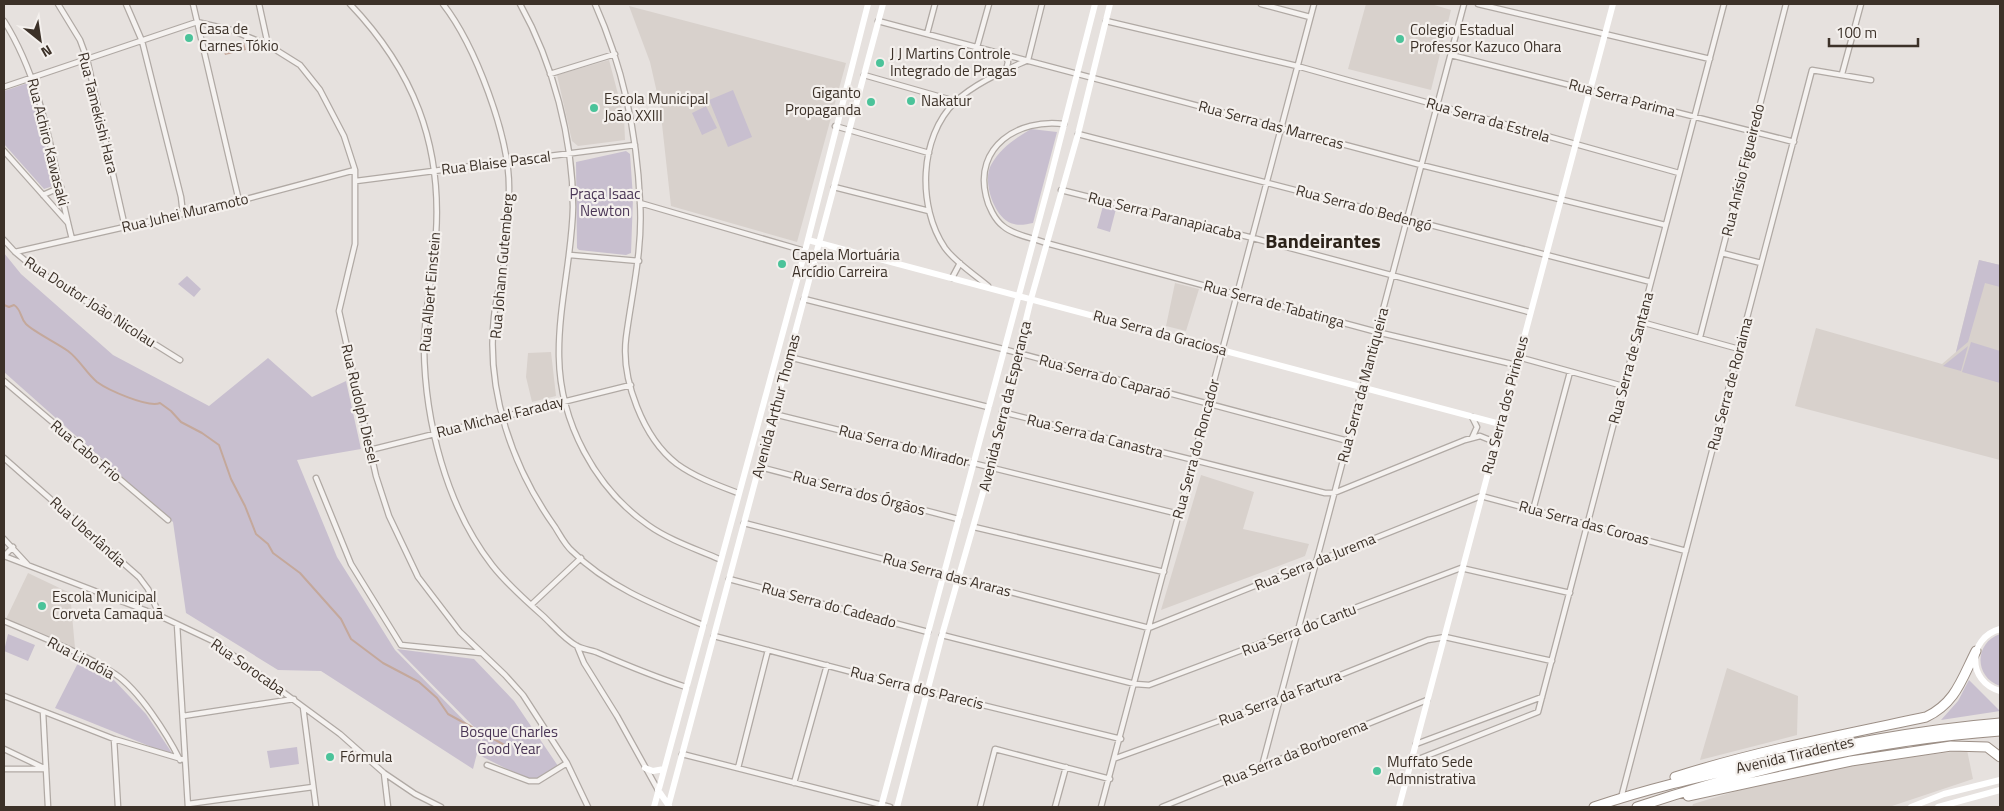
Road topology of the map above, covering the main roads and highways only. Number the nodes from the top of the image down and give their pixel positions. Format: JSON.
{"nodes":[{"id":1,"x":1976,"y":651,"type":"road end"},
{"id":2,"x":2000,"y":723,"type":"edge"},
{"id":3,"x":2000,"y":731,"type":"edge"},
{"id":4,"x":2000,"y":757,"type":"edge"},
{"id":5,"x":1646,"y":790,"type":"junction"},
{"id":6,"x":1654,"y":802,"type":"junction"},
{"id":7,"x":1594,"y":807,"type":"edge"},
{"id":8,"x":1637,"y":807,"type":"edge"}],
"edges":[{"from":1,"to":5,"type":"highway"},
{"from":2,"to":5,"type":"highway","name":"Avenida Tiradentes"},
{"from":3,"to":6,"type":"highway","name":"Avenida Tiradentes"},
{"from":4,"to":6,"type":"highway"},
{"from":5,"to":7,"type":"highway","name":"Avenida Tiradentes"},
{"from":6,"to":8,"type":"highway","name":"Avenida Tiradentes"}]}
